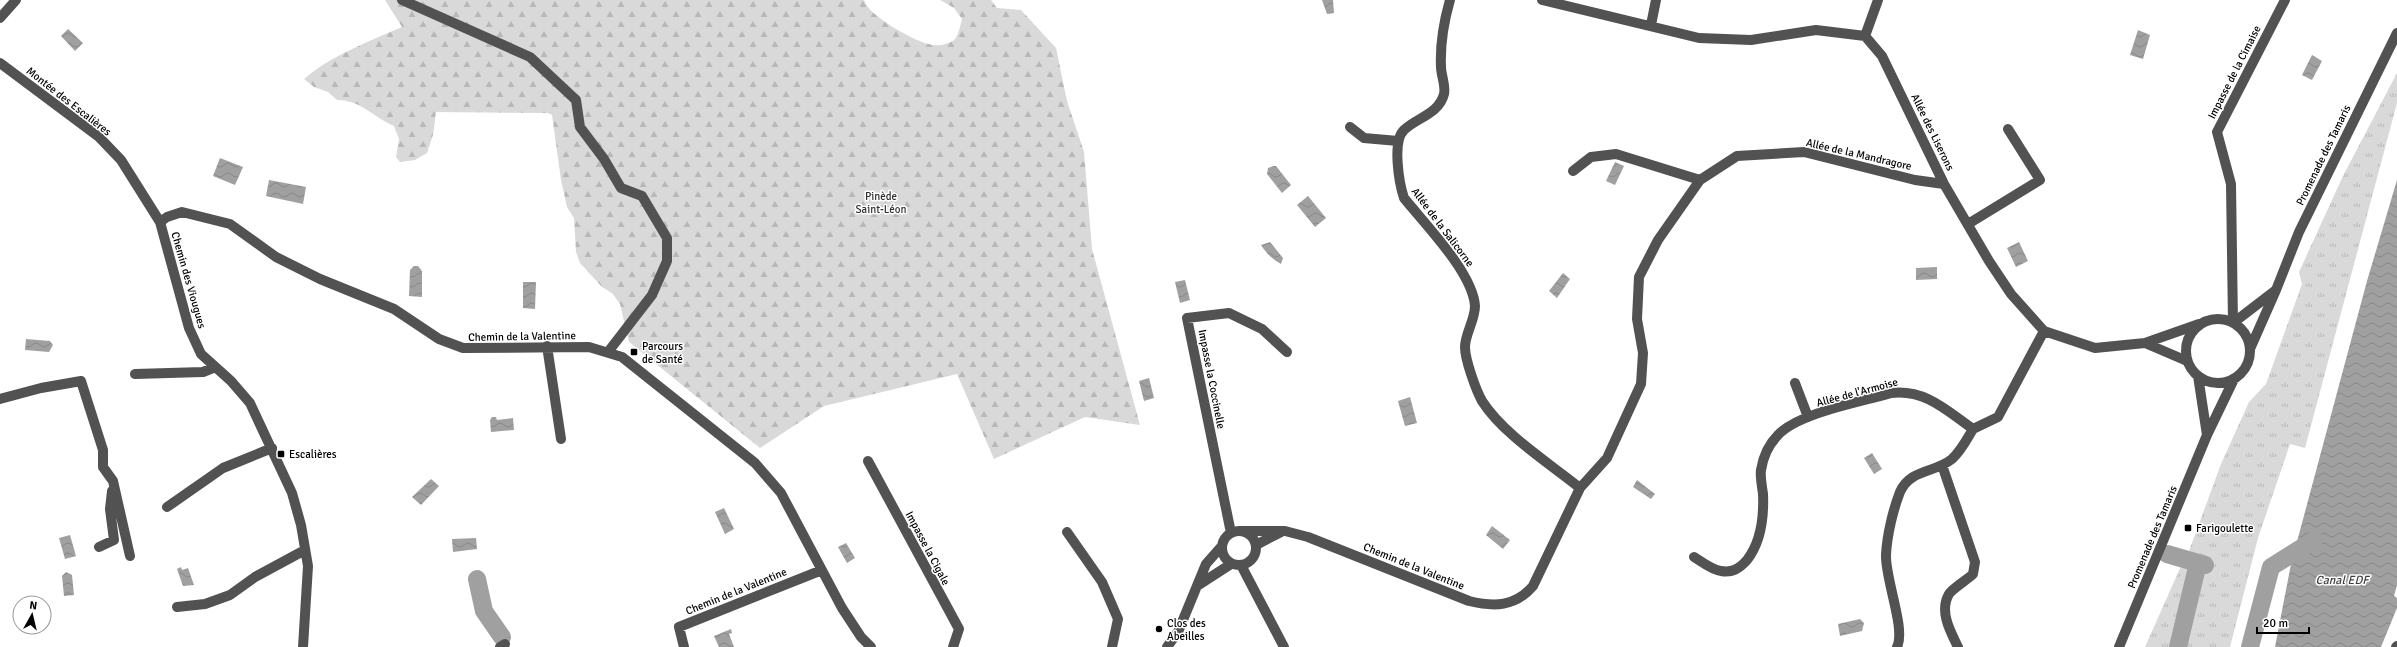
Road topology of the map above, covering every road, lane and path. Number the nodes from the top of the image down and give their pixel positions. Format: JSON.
{"nodes":[{"id":1,"x":16,"y":0,"type":"edge"},
{"id":2,"x":402,"y":0,"type":"edge"},
{"id":3,"x":1450,"y":0,"type":"edge"},
{"id":4,"x":1542,"y":0,"type":"edge"},
{"id":5,"x":1656,"y":0,"type":"edge"},
{"id":6,"x":1878,"y":0,"type":"edge"},
{"id":7,"x":2285,"y":0,"type":"edge"},
{"id":8,"x":0,"y":18,"type":"edge"},
{"id":9,"x":1651,"y":25,"type":"junction"},
{"id":10,"x":2397,"y":32,"type":"edge"},
{"id":11,"x":1865,"y":36,"type":"junction"},
{"id":12,"x":0,"y":63,"type":"edge"},
{"id":13,"x":1350,"y":127,"type":"dead end"},
{"id":14,"x":2008,"y":129,"type":"dead end"},
{"id":15,"x":1398,"y":141,"type":"junction"},
{"id":16,"x":1573,"y":171,"type":"dead end"},
{"id":17,"x":1700,"y":180,"type":"junction"},
{"id":18,"x":1944,"y":184,"type":"junction"},
{"id":19,"x":160,"y":222,"type":"junction"},
{"id":20,"x":1968,"y":224,"type":"junction"},
{"id":21,"x":2276,"y":290,"type":"junction"},
{"id":22,"x":2203,"y":323,"type":"junction"},
{"id":23,"x":2233,"y":323,"type":"junction"},
{"id":24,"x":2044,"y":331,"type":"junction"},
{"id":25,"x":2145,"y":344,"type":"junction"},
{"id":26,"x":547,"y":346,"type":"junction"},
{"id":27,"x":2250,"y":349,"type":"junction"},
{"id":28,"x":608,"y":352,"type":"junction"},
{"id":29,"x":1287,"y":352,"type":"dead end"},
{"id":30,"x":2187,"y":360,"type":"junction"},
{"id":31,"x":213,"y":368,"type":"junction"},
{"id":32,"x":135,"y":374,"type":"dead end"},
{"id":33,"x":2198,"y":376,"type":"junction"},
{"id":34,"x":2234,"y":378,"type":"junction"},
{"id":35,"x":1796,"y":383,"type":"dead end"},
{"id":36,"x":0,"y":399,"type":"edge"},
{"id":37,"x":1808,"y":417,"type":"junction"},
{"id":38,"x":1973,"y":429,"type":"junction"},
{"id":39,"x":2207,"y":435,"type":"junction"},
{"id":40,"x":561,"y":439,"type":"dead end"},
{"id":41,"x":272,"y":448,"type":"junction"},
{"id":42,"x":868,"y":461,"type":"dead end"},
{"id":43,"x":1942,"y":465,"type":"junction"},
{"id":44,"x":113,"y":481,"type":"junction"},
{"id":45,"x":1580,"y":488,"type":"junction"},
{"id":46,"x":167,"y":507,"type":"dead end"},
{"id":47,"x":1285,"y":531,"type":"junction"},
{"id":48,"x":1067,"y":532,"type":"dead end"},
{"id":49,"x":1237,"y":532,"type":"junction"},
{"id":50,"x":1256,"y":546,"type":"junction"},
{"id":51,"x":99,"y":547,"type":"dead end"},
{"id":52,"x":1221,"y":547,"type":"junction"},
{"id":53,"x":305,"y":550,"type":"junction"},
{"id":54,"x":130,"y":556,"type":"dead end"},
{"id":55,"x":1694,"y":557,"type":"dead end"},
{"id":56,"x":1236,"y":564,"type":"junction"},
{"id":57,"x":822,"y":570,"type":"junction"},
{"id":58,"x":1251,"y":585,"type":"junction"},
{"id":59,"x":1197,"y":586,"type":"junction"},
{"id":60,"x":1532,"y":586,"type":"joint"},
{"id":61,"x":177,"y":607,"type":"dead end"},
{"id":62,"x":303,"y":647,"type":"edge"},
{"id":63,"x":684,"y":647,"type":"edge"},
{"id":64,"x":871,"y":647,"type":"edge"},
{"id":65,"x":953,"y":647,"type":"edge"},
{"id":66,"x":1112,"y":647,"type":"edge"},
{"id":67,"x":1167,"y":647,"type":"edge"},
{"id":68,"x":1284,"y":647,"type":"edge"},
{"id":69,"x":1897,"y":647,"type":"edge"},
{"id":70,"x":1958,"y":647,"type":"edge"},
{"id":71,"x":2119,"y":647,"type":"edge"}],
"edges":[{"from":1,"to":8,"type":"street"},
{"from":2,"to":28,"type":"street"},
{"from":3,"to":15,"type":"street"},
{"from":4,"to":9,"type":"street"},
{"from":5,"to":9,"type":"street"},
{"from":6,"to":11,"type":"street"},
{"from":7,"to":23,"type":"street","name":"Impasse de la Cimaise"},
{"from":9,"to":11,"type":"street"},
{"from":10,"to":21,"type":"street","name":"Promenade des Tamaris"},
{"from":11,"to":18,"type":"street","name":"Allée des Liserons"},
{"from":12,"to":19,"type":"street","name":"Montée des Escalières"},
{"from":13,"to":15,"type":"street"},
{"from":14,"to":20,"type":"street"},
{"from":15,"to":45,"type":"street","name":"Allée de la Salicorne"},
{"from":16,"to":17,"type":"street"},
{"from":17,"to":18,"type":"street","name":"Allée de la Mandragore"},
{"from":17,"to":45,"type":"street","name":"Allée de la Mandragore"},
{"from":18,"to":20,"type":"street","name":"Allée des Liserons"},
{"from":19,"to":26,"type":"street","name":"Chemin de la Valentine"},
{"from":19,"to":31,"type":"street","name":"Chemin des Viougues"},
{"from":20,"to":24,"type":"street","name":"Allée des Liserons"},
{"from":21,"to":23,"type":"street"},
{"from":21,"to":27,"type":"street","name":"Promenade des Tamaris"},
{"from":22,"to":23,"type":"street"},
{"from":22,"to":25,"type":"street"},
{"from":22,"to":30,"type":"street"},
{"from":23,"to":27,"type":"street"},
{"from":24,"to":25,"type":"street","name":"Allée des Liserons"},
{"from":24,"to":38,"type":"street"},
{"from":25,"to":30,"type":"street"},
{"from":26,"to":28,"type":"street","name":"Chemin de la Valentine"},
{"from":26,"to":40,"type":"street"},
{"from":27,"to":34,"type":"street"},
{"from":28,"to":57,"type":"street","name":"Chemin de la Valentine"},
{"from":29,"to":49,"type":"street","name":"Impasse la Coccinelle"},
{"from":30,"to":33,"type":"street"},
{"from":31,"to":32,"type":"street"},
{"from":31,"to":41,"type":"street","name":"Chemin des Viougues"},
{"from":33,"to":34,"type":"street"},
{"from":33,"to":39,"type":"street"},
{"from":34,"to":39,"type":"street","name":"Promenade des Tamaris"},
{"from":35,"to":37,"type":"street","name":"Allée de l'Armoise"},
{"from":36,"to":44,"type":"street"},
{"from":37,"to":38,"type":"street","name":"Allée de l'Armoise"},
{"from":37,"to":55,"type":"street","name":"Allée de l'Armoise"},
{"from":38,"to":43,"type":"street"},
{"from":39,"to":71,"type":"street","name":"Promenade des Tamaris"},
{"from":41,"to":46,"type":"street"},
{"from":41,"to":53,"type":"street","name":"Chemin des Viougues"},
{"from":42,"to":65,"type":"street","name":"Impasse la Cigale"},
{"from":43,"to":69,"type":"street"},
{"from":43,"to":70,"type":"street"},
{"from":44,"to":51,"type":"street"},
{"from":44,"to":54,"type":"street"},
{"from":45,"to":60,"type":"street","name":"Allée de la Mandragore"},
{"from":47,"to":49,"type":"street","name":"Chemin de la Valentine"},
{"from":47,"to":50,"type":"street"},
{"from":47,"to":60,"type":"street","name":"Chemin de la Valentine"},
{"from":48,"to":66,"type":"street"},
{"from":49,"to":50,"type":"street"},
{"from":49,"to":52,"type":"street"},
{"from":50,"to":56,"type":"street"},
{"from":50,"to":58,"type":"street"},
{"from":52,"to":56,"type":"street"},
{"from":52,"to":59,"type":"street"},
{"from":53,"to":61,"type":"street"},
{"from":53,"to":62,"type":"street","name":"Chemin des Viougues"},
{"from":56,"to":58,"type":"street"},
{"from":56,"to":59,"type":"street"},
{"from":57,"to":63,"type":"street","name":"Chemin de la Valentine"},
{"from":57,"to":64,"type":"street","name":"Chemin de la Valentine"},
{"from":58,"to":68,"type":"street"},
{"from":59,"to":67,"type":"street"}]}
